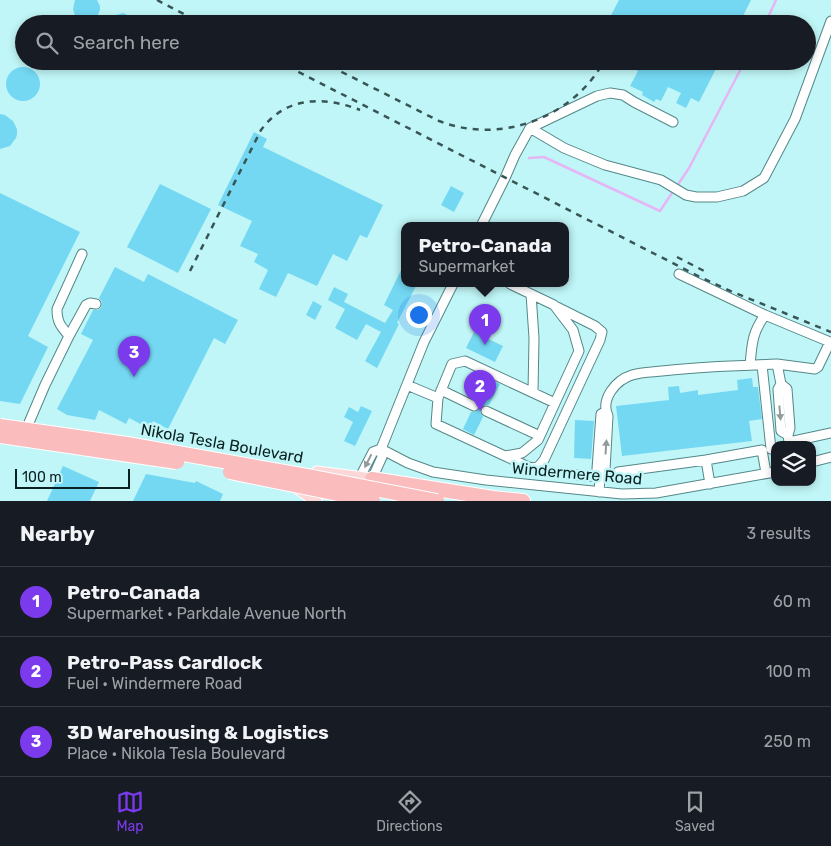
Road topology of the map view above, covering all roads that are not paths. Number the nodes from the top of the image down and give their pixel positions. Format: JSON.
{"nodes":[{"id":1,"x":831,"y":21,"type":"edge"},
{"id":2,"x":816,"y":62,"type":"edge"},
{"id":3,"x":813,"y":70,"type":"edge"},
{"id":4,"x":673,"y":122,"type":"dead end"},
{"id":5,"x":530,"y":128,"type":"junction"},
{"id":6,"x":483,"y":222,"type":"edge"},
{"id":7,"x":82,"y":254,"type":"dead end"},
{"id":8,"x":679,"y":274,"type":"dead end"},
{"id":9,"x":452,"y":287,"type":"edge"},
{"id":10,"x":516,"y":287,"type":"edge"},
{"id":11,"x":531,"y":294,"type":"junction"},
{"id":12,"x":96,"y":304,"type":"dead end"},
{"id":13,"x":554,"y":305,"type":"junction"},
{"id":14,"x":764,"y":315,"type":"junction"},
{"id":15,"x":69,"y":336,"type":"junction"},
{"id":16,"x":830,"y":342,"type":"edge"},
{"id":17,"x":777,"y":364,"type":"junction"},
{"id":18,"x":750,"y":365,"type":"junction"},
{"id":19,"x":762,"y":365,"type":"junction"},
{"id":20,"x":407,"y":385,"type":"junction"},
{"id":21,"x":533,"y":392,"type":"junction"},
{"id":22,"x":440,"y":394,"type":"junction"},
{"id":23,"x":555,"y":403,"type":"junction"},
{"id":24,"x":474,"y":406,"type":"dead end"},
{"id":25,"x":486,"y":411,"type":"dead end"},
{"id":26,"x":0,"y":426,"type":"edge"},
{"id":27,"x":0,"y":432,"type":"edge"},
{"id":28,"x":831,"y":433,"type":"edge"},
{"id":29,"x":24,"y":435,"type":"junction"},
{"id":30,"x":0,"y":436,"type":"edge"},
{"id":31,"x":540,"y":436,"type":"junction"},
{"id":32,"x":787,"y":441,"type":"edge"},
{"id":33,"x":792,"y":441,"type":"edge"},
{"id":34,"x":381,"y":449,"type":"junction"},
{"id":35,"x":769,"y":449,"type":"edge"},
{"id":36,"x":505,"y":456,"type":"junction"},
{"id":37,"x":831,"y":457,"type":"edge"},
{"id":38,"x":706,"y":460,"type":"junction"},
{"id":39,"x":816,"y":461,"type":"edge"},
{"id":40,"x":234,"y":468,"type":"junction"},
{"id":41,"x":618,"y":472,"type":"dead end"},
{"id":42,"x":770,"y":472,"type":"edge"},
{"id":43,"x":565,"y":474,"type":"dead end"},
{"id":44,"x":600,"y":477,"type":"junction"},
{"id":45,"x":366,"y":478,"type":"junction"},
{"id":46,"x":260,"y":480,"type":"junction"},
{"id":47,"x":710,"y":484,"type":"junction"},
{"id":48,"x":429,"y":489,"type":"junction"},
{"id":49,"x":300,"y":490,"type":"junction"},
{"id":50,"x":599,"y":492,"type":"junction"},
{"id":51,"x":356,"y":498,"type":"edge"},
{"id":52,"x":316,"y":501,"type":"edge"},
{"id":53,"x":437,"y":501,"type":"edge"},
{"id":54,"x":522,"y":501,"type":"edge"}],
"edges":[{"from":1,"to":2,"type":"street"},
{"from":3,"to":5,"type":"street"},
{"from":4,"to":5,"type":"street"},
{"from":5,"to":6,"type":"street"},
{"from":7,"to":15,"type":"street"},
{"from":8,"to":14,"type":"street"},
{"from":9,"to":20,"type":"street"},
{"from":10,"to":11,"type":"street"},
{"from":11,"to":13,"type":"street"},
{"from":11,"to":21,"type":"street"},
{"from":12,"to":15,"type":"street"},
{"from":13,"to":23,"type":"street"},
{"from":13,"to":36,"type":"street"},
{"from":14,"to":16,"type":"street"},
{"from":14,"to":18,"type":"street"},
{"from":15,"to":29,"type":"street"},
{"from":16,"to":17,"type":"street"},
{"from":17,"to":19,"type":"street"},
{"from":17,"to":32,"type":"street"},
{"from":18,"to":19,"type":"street"},
{"from":18,"to":44,"type":"street"},
{"from":19,"to":35,"type":"street"},
{"from":20,"to":22,"type":"street"},
{"from":20,"to":34,"type":"street"},
{"from":21,"to":22,"type":"street"},
{"from":21,"to":23,"type":"street"},
{"from":22,"to":24,"type":"street"},
{"from":22,"to":36,"type":"street"},
{"from":23,"to":31,"type":"street"},
{"from":25,"to":31,"type":"street"},
{"from":26,"to":53,"type":"highway","name":"Nikola Tesla Boulevard","bridge":true},
{"from":27,"to":29,"type":"main road"},
{"from":28,"to":33,"type":"street"},
{"from":29,"to":40,"type":"main road"},
{"from":30,"to":51,"type":"highway","name":"Nikola Tesla Boulevard","bridge":true},
{"from":31,"to":36,"type":"street"},
{"from":34,"to":45,"type":"street"},
{"from":34,"to":50,"type":"street","name":"Windermere Road"},
{"from":35,"to":38,"type":"street"},
{"from":35,"to":42,"type":"street"},
{"from":37,"to":39,"type":"street"},
{"from":38,"to":41,"type":"street"},
{"from":38,"to":47,"type":"street"},
{"from":40,"to":45,"type":"main road"},
{"from":40,"to":46,"type":"main road"},
{"from":42,"to":47,"type":"street","name":"Windermere Road"},
{"from":43,"to":44,"type":"street"},
{"from":44,"to":50,"type":"street"},
{"from":45,"to":48,"type":"highway"},
{"from":45,"to":51,"type":"main road"},
{"from":46,"to":49,"type":"main road"},
{"from":46,"to":51,"type":"main road"},
{"from":47,"to":50,"type":"street","name":"Windermere Road"},
{"from":48,"to":51,"type":"highway","name":"Nikola Tesla Boulevard"},
{"from":48,"to":54,"type":"highway"},
{"from":49,"to":51,"type":"main road"},
{"from":49,"to":52,"type":"main road"}]}
